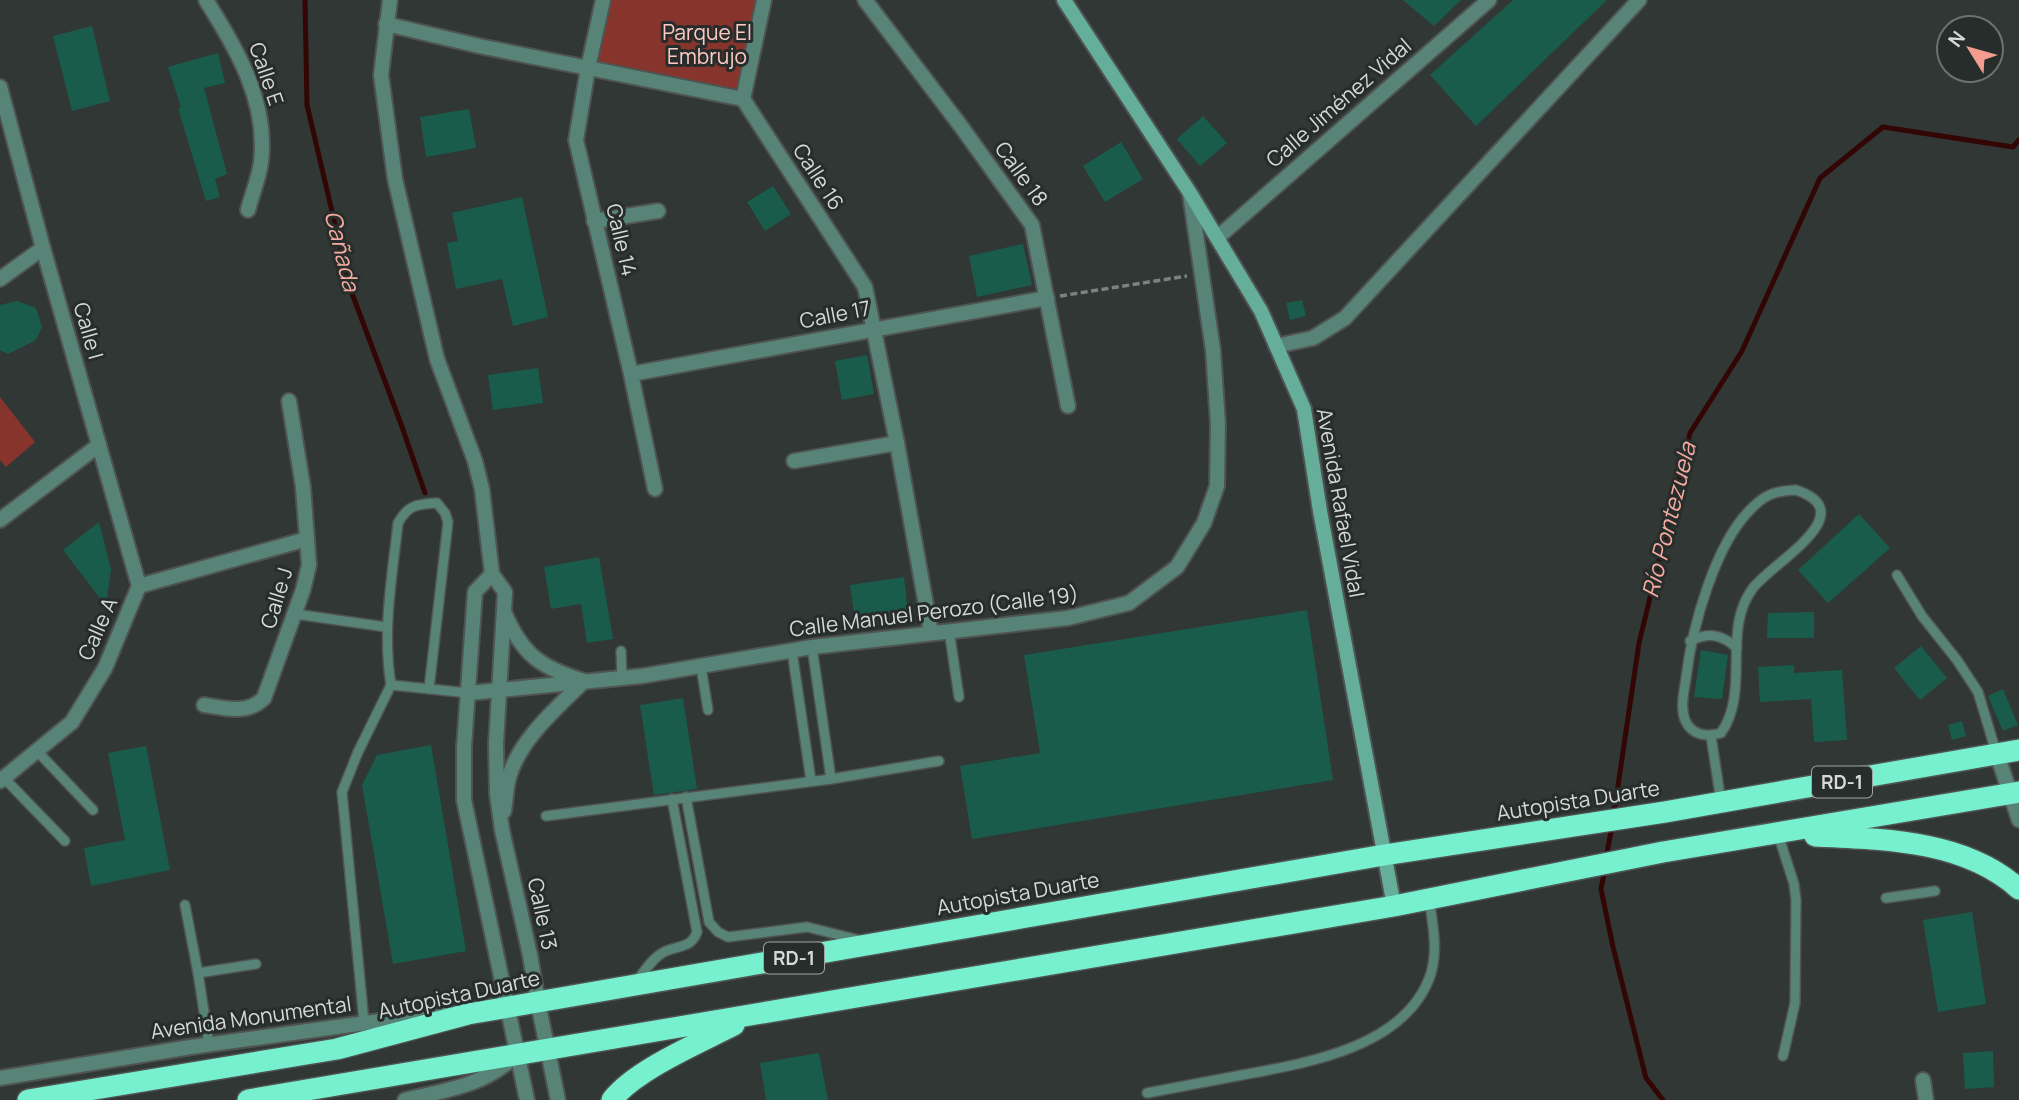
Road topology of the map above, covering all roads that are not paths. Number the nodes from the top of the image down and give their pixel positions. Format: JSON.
{"nodes":[{"id":1,"x":206,"y":0,"type":"edge"},
{"id":2,"x":390,"y":0,"type":"edge"},
{"id":3,"x":603,"y":0,"type":"edge"},
{"id":4,"x":764,"y":0,"type":"edge"},
{"id":5,"x":865,"y":0,"type":"edge"},
{"id":6,"x":1063,"y":0,"type":"edge"},
{"id":7,"x":1489,"y":0,"type":"edge"},
{"id":8,"x":1639,"y":0,"type":"edge"},
{"id":9,"x":386,"y":24,"type":"junction"},
{"id":10,"x":588,"y":68,"type":"junction"},
{"id":11,"x":0,"y":87,"type":"edge"},
{"id":12,"x":743,"y":99,"type":"junction"},
{"id":13,"x":1190,"y":193,"type":"junction"},
{"id":14,"x":248,"y":210,"type":"dead end"},
{"id":15,"x":657,"y":211,"type":"dead end"},
{"id":16,"x":594,"y":220,"type":"junction"},
{"id":17,"x":1217,"y":238,"type":"junction"},
{"id":18,"x":43,"y":248,"type":"junction"},
{"id":19,"x":0,"y":279,"type":"edge"},
{"id":20,"x":1048,"y":298,"type":"junction"},
{"id":21,"x":873,"y":329,"type":"junction"},
{"id":22,"x":1276,"y":346,"type":"junction"},
{"id":23,"x":631,"y":374,"type":"junction"},
{"id":24,"x":289,"y":401,"type":"dead end"},
{"id":25,"x":1068,"y":406,"type":"dead end"},
{"id":26,"x":897,"y":443,"type":"junction"},
{"id":27,"x":99,"y":445,"type":"junction"},
{"id":28,"x":794,"y":461,"type":"dead end"},
{"id":29,"x":655,"y":489,"type":"dead end"},
{"id":30,"x":0,"y":520,"type":"edge"},
{"id":31,"x":307,"y":539,"type":"junction"},
{"id":32,"x":492,"y":573,"type":"junction"},
{"id":33,"x":1897,"y":575,"type":"dead end"},
{"id":34,"x":139,"y":586,"type":"junction"},
{"id":35,"x":504,"y":611,"type":"junction"},
{"id":36,"x":295,"y":614,"type":"junction"},
{"id":37,"x":386,"y":627,"type":"junction"},
{"id":38,"x":948,"y":631,"type":"junction"},
{"id":39,"x":931,"y":633,"type":"junction"},
{"id":40,"x":1690,"y":641,"type":"junction"},
{"id":41,"x":812,"y":647,"type":"junction"},
{"id":42,"x":1737,"y":648,"type":"junction"},
{"id":43,"x":621,"y":651,"type":"dead end"},
{"id":44,"x":792,"y":651,"type":"junction"},
{"id":45,"x":701,"y":667,"type":"junction"},
{"id":46,"x":622,"y":678,"type":"junction"},
{"id":47,"x":584,"y":681,"type":"junction"},
{"id":48,"x":391,"y":685,"type":"junction"},
{"id":49,"x":429,"y":689,"type":"junction"},
{"id":50,"x":500,"y":691,"type":"junction"},
{"id":51,"x":469,"y":693,"type":"junction"},
{"id":52,"x":959,"y":696,"type":"dead end"},
{"id":53,"x":204,"y":705,"type":"dead end"},
{"id":54,"x":708,"y":710,"type":"dead end"},
{"id":55,"x":1711,"y":736,"type":"junction"},
{"id":56,"x":2019,"y":750,"type":"edge"},
{"id":57,"x":37,"y":751,"type":"junction"},
{"id":58,"x":1997,"y":754,"type":"junction"},
{"id":59,"x":939,"y":761,"type":"dead end"},
{"id":60,"x":831,"y":779,"type":"junction"},
{"id":61,"x":2,"y":780,"type":"edge"},
{"id":62,"x":811,"y":781,"type":"junction"},
{"id":63,"x":2015,"y":793,"type":"edge"},
{"id":64,"x":686,"y":797,"type":"junction"},
{"id":65,"x":672,"y":799,"type":"junction"},
{"id":66,"x":1721,"y":802,"type":"junction"},
{"id":67,"x":93,"y":810,"type":"dead end"},
{"id":68,"x":546,"y":816,"type":"dead end"},
{"id":69,"x":2019,"y":820,"type":"edge"},
{"id":70,"x":502,"y":830,"type":"junction"},
{"id":71,"x":1777,"y":834,"type":"junction"},
{"id":72,"x":65,"y":841,"type":"dead end"},
{"id":73,"x":1384,"y":855,"type":"junction"},
{"id":74,"x":2019,"y":889,"type":"edge"},
{"id":75,"x":1934,"y":891,"type":"dead end"},
{"id":76,"x":1886,"y":898,"type":"dead end"},
{"id":77,"x":1429,"y":899,"type":"junction"},
{"id":78,"x":185,"y":905,"type":"dead end"},
{"id":79,"x":1394,"y":906,"type":"junction"},
{"id":80,"x":874,"y":944,"type":"junction"},
{"id":81,"x":256,"y":964,"type":"dead end"},
{"id":82,"x":198,"y":973,"type":"junction"},
{"id":83,"x":634,"y":986,"type":"junction"},
{"id":84,"x":538,"y":1003,"type":"junction"},
{"id":85,"x":509,"y":1007,"type":"junction"},
{"id":86,"x":751,"y":1016,"type":"junction"},
{"id":87,"x":364,"y":1023,"type":"junction"},
{"id":88,"x":209,"y":1044,"type":"junction"},
{"id":89,"x":549,"y":1049,"type":"junction"},
{"id":90,"x":518,"y":1053,"type":"junction"},
{"id":91,"x":1783,"y":1056,"type":"dead end"},
{"id":92,"x":0,"y":1078,"type":"edge"},
{"id":93,"x":1923,"y":1080,"type":"dead end"},
{"id":94,"x":1147,"y":1093,"type":"dead end"},
{"id":95,"x":28,"y":1100,"type":"edge"},
{"id":96,"x":248,"y":1100,"type":"edge"},
{"id":97,"x":405,"y":1100,"type":"edge"},
{"id":98,"x":527,"y":1100,"type":"edge"},
{"id":99,"x":558,"y":1100,"type":"edge"},
{"id":100,"x":611,"y":1100,"type":"edge"},
{"id":101,"x":1926,"y":1100,"type":"edge"}],
"edges":[{"from":1,"to":14,"type":"street","name":"Calle E"},
{"from":2,"to":9,"type":"street"},
{"from":3,"to":10,"type":"street","name":"Calle 14"},
{"from":4,"to":12,"type":"street"},
{"from":5,"to":20,"type":"street","name":"Calle 18"},
{"from":6,"to":13,"type":"main road","name":"Avenida Rafael Vidal"},
{"from":7,"to":17,"type":"street","name":"Calle Jiménez Vidal"},
{"from":8,"to":22,"type":"street"},
{"from":9,"to":10,"type":"street"},
{"from":9,"to":32,"type":"street"},
{"from":10,"to":12,"type":"street"},
{"from":10,"to":16,"type":"street","name":"Calle 14"},
{"from":11,"to":18,"type":"street","name":"Calle I"},
{"from":12,"to":21,"type":"street","name":"Calle 16"},
{"from":13,"to":17,"type":"main road","name":"Avenida Rafael Vidal"},
{"from":13,"to":38,"type":"street","name":"Calle Manuel Perozo (Calle 19)"},
{"from":15,"to":16,"type":"street"},
{"from":16,"to":23,"type":"street","name":"Calle 14"},
{"from":17,"to":22,"type":"main road","name":"Avenida Rafael Vidal"},
{"from":18,"to":19,"type":"street"},
{"from":18,"to":27,"type":"street","name":"Calle I"},
{"from":20,"to":21,"type":"street","name":"Calle 17"},
{"from":20,"to":25,"type":"street","name":"Calle 18"},
{"from":21,"to":23,"type":"street","name":"Calle 17"},
{"from":21,"to":26,"type":"street","name":"Calle 16"},
{"from":22,"to":73,"type":"main road","name":"Avenida Rafael Vidal"},
{"from":23,"to":29,"type":"street","name":"Calle 14"},
{"from":24,"to":31,"type":"street","name":"Calle J"},
{"from":26,"to":28,"type":"street"},
{"from":26,"to":39,"type":"street","name":"Calle 16"},
{"from":27,"to":30,"type":"street"},
{"from":27,"to":34,"type":"street","name":"Calle I"},
{"from":31,"to":34,"type":"street","name":"Calle A"},
{"from":31,"to":36,"type":"street","name":"Calle J"},
{"from":32,"to":35,"type":"street"},
{"from":32,"to":51,"type":"street"},
{"from":33,"to":58,"type":"lane"},
{"from":34,"to":57,"type":"street","name":"Calle A"},
{"from":35,"to":47,"type":"street"},
{"from":35,"to":50,"type":"street","name":"Calle 13"},
{"from":36,"to":37,"type":"lane"},
{"from":36,"to":53,"type":"street","name":"Calle J"},
{"from":37,"to":48,"type":"lane"},
{"from":37,"to":49,"type":"lane"},
{"from":38,"to":39,"type":"street","name":"Calle Manuel Perozo (Calle 19)"},
{"from":38,"to":52,"type":"lane"},
{"from":39,"to":41,"type":"street","name":"Calle Manuel Perozo (Calle 19)"},
{"from":40,"to":42,"type":"lane"},
{"from":40,"to":42,"type":"lane"},
{"from":40,"to":55,"type":"lane"},
{"from":41,"to":44,"type":"street","name":"Calle Manuel Perozo (Calle 19)"},
{"from":41,"to":60,"type":"lane"},
{"from":42,"to":55,"type":"lane"},
{"from":43,"to":46,"type":"lane"},
{"from":44,"to":45,"type":"street","name":"Calle Manuel Perozo (Calle 19)"},
{"from":44,"to":62,"type":"lane"},
{"from":45,"to":46,"type":"street","name":"Calle Manuel Perozo (Calle 19)"},
{"from":45,"to":54,"type":"lane"},
{"from":46,"to":47,"type":"street","name":"Calle Manuel Perozo (Calle 19)"},
{"from":47,"to":50,"type":"street","name":"Calle Manuel Perozo (Calle 19)"},
{"from":47,"to":70,"type":"street"},
{"from":48,"to":49,"type":"lane"},
{"from":48,"to":87,"type":"lane"},
{"from":49,"to":51,"type":"lane"},
{"from":50,"to":51,"type":"street","name":"Calle Manuel Perozo (Calle 19)"},
{"from":50,"to":70,"type":"street","name":"Calle 13"},
{"from":51,"to":85,"type":"street"},
{"from":55,"to":66,"type":"lane"},
{"from":56,"to":58,"type":"highway","name":"Autopista Duarte","number":"RD-1"},
{"from":57,"to":61,"type":"street","name":"Calle A"},
{"from":57,"to":67,"type":"lane"},
{"from":58,"to":63,"type":"street"},
{"from":58,"to":66,"type":"highway","name":"Autopista Duarte","number":"RD-1"},
{"from":59,"to":60,"type":"lane"},
{"from":60,"to":62,"type":"lane"},
{"from":61,"to":72,"type":"lane"},
{"from":62,"to":64,"type":"lane"},
{"from":63,"to":69,"type":"street"},
{"from":63,"to":71,"type":"highway","number":"RD-1"},
{"from":64,"to":65,"type":"lane"},
{"from":64,"to":80,"type":"lane"},
{"from":65,"to":68,"type":"lane"},
{"from":65,"to":83,"type":"lane"},
{"from":66,"to":73,"type":"highway","name":"Autopista Duarte","number":"RD-1"},
{"from":70,"to":84,"type":"street","name":"Calle 13"},
{"from":71,"to":74,"type":"highway"},
{"from":71,"to":77,"type":"highway","number":"RD-1"},
{"from":71,"to":91,"type":"lane"},
{"from":73,"to":79,"type":"main road","name":"Avenida Rafael Vidal"},
{"from":73,"to":80,"type":"highway","name":"Autopista Duarte","number":"RD-1"},
{"from":75,"to":76,"type":"lane"},
{"from":77,"to":79,"type":"highway","number":"RD-1"},
{"from":77,"to":94,"type":"lane"},
{"from":78,"to":82,"type":"lane"},
{"from":79,"to":86,"type":"highway","number":"RD-1"},
{"from":80,"to":83,"type":"highway","name":"Autopista Duarte","number":"RD-1"},
{"from":81,"to":82,"type":"lane"},
{"from":82,"to":88,"type":"lane"},
{"from":83,"to":84,"type":"highway","name":"Autopista Duarte","number":"RD-1"},
{"from":84,"to":85,"type":"highway","name":"Autopista Duarte","number":"RD-1"},
{"from":84,"to":89,"type":"street","name":"Calle 13"},
{"from":85,"to":87,"type":"street","name":"Avenida Monumental"},
{"from":85,"to":90,"type":"street"},
{"from":85,"to":95,"type":"highway","name":"Autopista Duarte","number":"RD-1"},
{"from":86,"to":89,"type":"highway","number":"RD-1"},
{"from":86,"to":100,"type":"highway"},
{"from":87,"to":88,"type":"street","name":"Avenida Monumental"},
{"from":88,"to":92,"type":"street","name":"Avenida Monumental"},
{"from":89,"to":90,"type":"highway","number":"RD-1"},
{"from":89,"to":99,"type":"street","name":"Calle 13"},
{"from":90,"to":96,"type":"highway","number":"RD-1"},
{"from":90,"to":97,"type":"street"},
{"from":90,"to":98,"type":"street"},
{"from":93,"to":101,"type":"street"}]}
